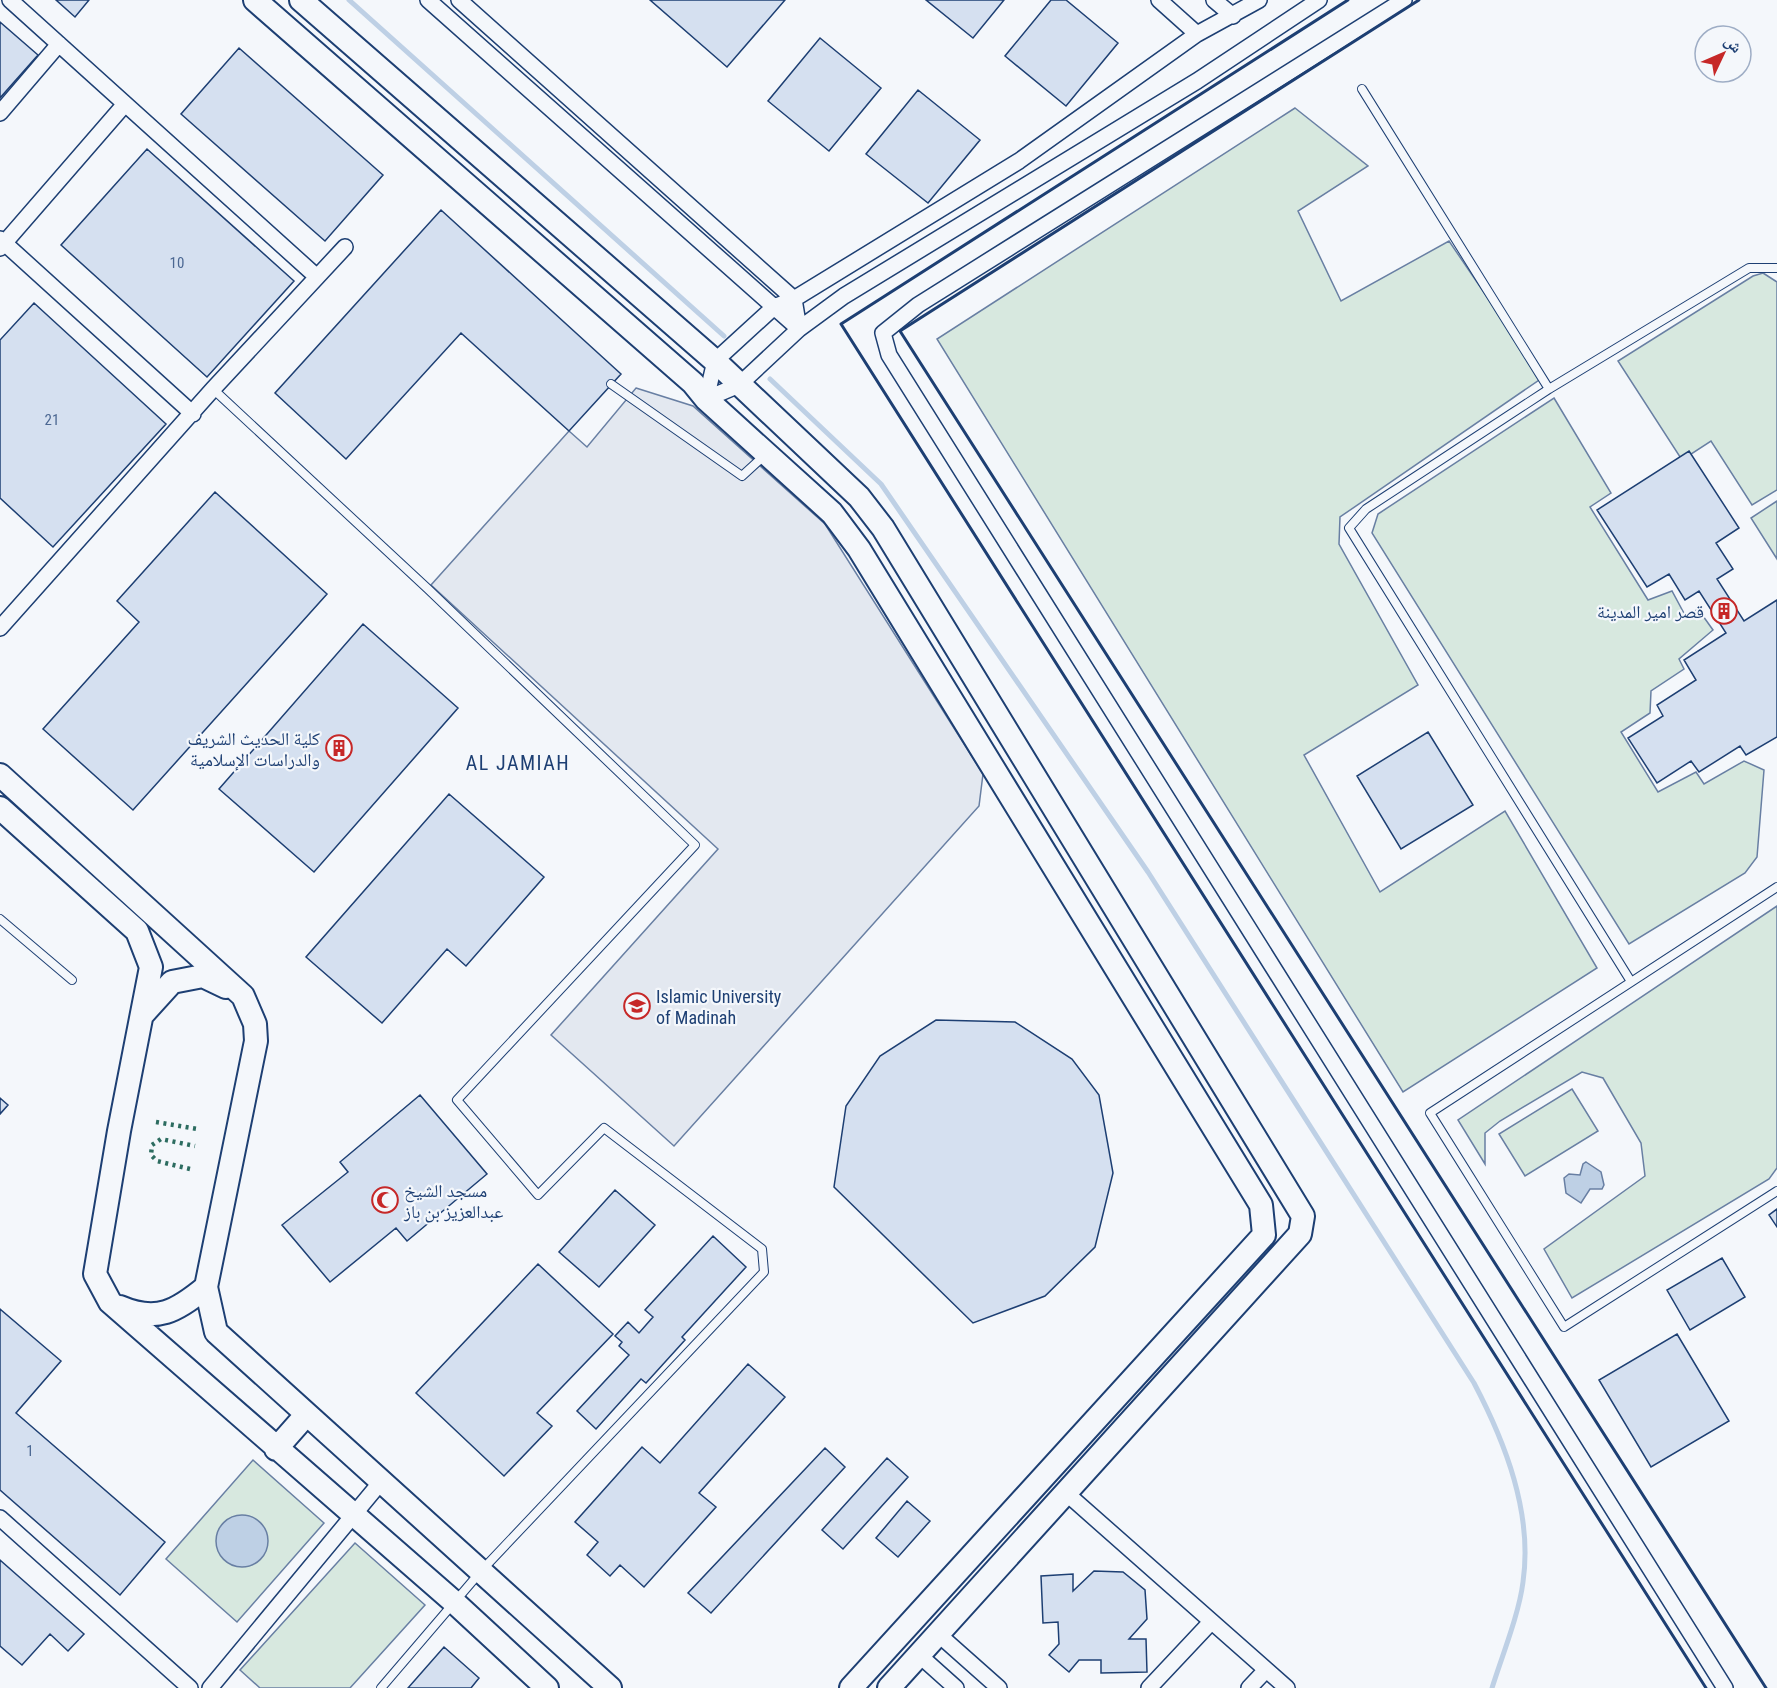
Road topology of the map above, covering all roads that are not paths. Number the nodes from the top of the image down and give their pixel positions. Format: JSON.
{"nodes":[{"id":1,"x":10,"y":0,"type":"edge"},
{"id":2,"x":255,"y":0,"type":"edge"},
{"id":3,"x":301,"y":0,"type":"edge"},
{"id":4,"x":428,"y":0,"type":"edge"},
{"id":5,"x":459,"y":0,"type":"edge"},
{"id":6,"x":1159,"y":0,"type":"edge"},
{"id":7,"x":1214,"y":0,"type":"edge"},
{"id":8,"x":1259,"y":0,"type":"edge"},
{"id":9,"x":1319,"y":0,"type":"edge"},
{"id":10,"x":1404,"y":0,"type":"edge"},
{"id":11,"x":1233,"y":16,"type":"junction"},
{"id":12,"x":1197,"y":34,"type":"junction"},
{"id":13,"x":59,"y":45,"type":"junction"},
{"id":14,"x":1362,"y":89,"type":"dead end"},
{"id":15,"x":125,"y":104,"type":"junction"},
{"id":16,"x":0,"y":113,"type":"edge"},
{"id":17,"x":1,"y":244,"type":"edge"},
{"id":18,"x":345,"y":247,"type":"dead end"},
{"id":19,"x":1777,"y":267,"type":"edge"},
{"id":20,"x":317,"y":277,"type":"junction"},
{"id":21,"x":794,"y":299,"type":"junction"},
{"id":22,"x":774,"y":307,"type":"junction"},
{"id":23,"x":799,"y":329,"type":"junction"},
{"id":24,"x":715,"y":361,"type":"junction"},
{"id":25,"x":612,"y":384,"type":"dead end"},
{"id":26,"x":739,"y":385,"type":"junction"},
{"id":27,"x":213,"y":389,"type":"junction"},
{"id":28,"x":1549,"y":389,"type":"junction"},
{"id":29,"x":706,"y":399,"type":"junction"},
{"id":30,"x":193,"y":414,"type":"junction"},
{"id":31,"x":766,"y":454,"type":"junction"},
{"id":32,"x":0,"y":628,"type":"edge"},
{"id":33,"x":0,"y":775,"type":"edge"},
{"id":34,"x":0,"y":808,"type":"edge"},
{"id":35,"x":1777,"y":887,"type":"edge"},
{"id":36,"x":0,"y":919,"type":"edge"},
{"id":37,"x":72,"y":980,"type":"dead end"},
{"id":38,"x":1630,"y":980,"type":"junction"},
{"id":39,"x":243,"y":996,"type":"junction"},
{"id":40,"x":143,"y":1014,"type":"junction"},
{"id":41,"x":1777,"y":1191,"type":"edge"},
{"id":42,"x":206,"y":1287,"type":"junction"},
{"id":43,"x":110,"y":1302,"type":"junction"},
{"id":44,"x":306,"y":1415,"type":"junction"},
{"id":45,"x":276,"y":1449,"type":"junction"},
{"id":46,"x":380,"y":1483,"type":"junction"},
{"id":47,"x":1065,"y":1492,"type":"junction"},
{"id":48,"x":355,"y":1515,"type":"junction"},
{"id":49,"x":0,"y":1518,"type":"edge"},
{"id":50,"x":482,"y":1570,"type":"junction"},
{"id":51,"x":454,"y":1602,"type":"junction"},
{"id":52,"x":1211,"y":1622,"type":"junction"},
{"id":53,"x":937,"y":1633,"type":"junction"},
{"id":54,"x":918,"y":1654,"type":"junction"},
{"id":55,"x":1266,"y":1670,"type":"junction"},
{"id":56,"x":190,"y":1688,"type":"edge"},
{"id":57,"x":210,"y":1688,"type":"edge"},
{"id":58,"x":381,"y":1688,"type":"edge"},
{"id":59,"x":547,"y":1688,"type":"edge"},
{"id":60,"x":610,"y":1688,"type":"edge"},
{"id":61,"x":851,"y":1688,"type":"edge"},
{"id":62,"x":889,"y":1688,"type":"edge"},
{"id":63,"x":956,"y":1688,"type":"edge"},
{"id":64,"x":999,"y":1688,"type":"edge"},
{"id":65,"x":1149,"y":1688,"type":"edge"},
{"id":66,"x":1249,"y":1688,"type":"edge"},
{"id":67,"x":1287,"y":1688,"type":"edge"},
{"id":68,"x":1725,"y":1688,"type":"edge"}],
"edges":[{"from":1,"to":13,"type":"street"},
{"from":2,"to":29,"type":"main road"},
{"from":3,"to":24,"type":"main road"},
{"from":4,"to":22,"type":"street"},
{"from":5,"to":21,"type":"street"},
{"from":6,"to":12,"type":"street"},
{"from":7,"to":11,"type":"street"},
{"from":8,"to":11,"type":"street"},
{"from":9,"to":23,"type":"street"},
{"from":10,"to":68,"type":"street"},
{"from":11,"to":12,"type":"street"},
{"from":12,"to":21,"type":"street"},
{"from":13,"to":15,"type":"street"},
{"from":13,"to":16,"type":"street"},
{"from":14,"to":28,"type":"lane"},
{"from":15,"to":17,"type":"street"},
{"from":15,"to":20,"type":"street"},
{"from":17,"to":30,"type":"street"},
{"from":18,"to":20,"type":"street"},
{"from":19,"to":28,"type":"lane"},
{"from":20,"to":27,"type":"street"},
{"from":21,"to":22,"type":"street"},
{"from":21,"to":23,"type":"street"},
{"from":22,"to":23,"type":"street"},
{"from":22,"to":24,"type":"street"},
{"from":23,"to":26,"type":"street"},
{"from":24,"to":26,"type":"main road"},
{"from":24,"to":29,"type":"street"},
{"from":25,"to":31,"type":"lane"},
{"from":26,"to":29,"type":"street"},
{"from":26,"to":47,"type":"main road"},
{"from":27,"to":30,"type":"street"},
{"from":27,"to":50,"type":"lane"},
{"from":28,"to":38,"type":"lane"},
{"from":29,"to":31,"type":"main road"},
{"from":30,"to":32,"type":"street"},
{"from":31,"to":61,"type":"main road"},
{"from":33,"to":39,"type":"main road"},
{"from":34,"to":40,"type":"main road"},
{"from":35,"to":38,"type":"lane"},
{"from":36,"to":37,"type":"lane"},
{"from":38,"to":41,"type":"lane"},
{"from":39,"to":40,"type":"main road"},
{"from":39,"to":42,"type":"main road"},
{"from":40,"to":43,"type":"main road"},
{"from":42,"to":43,"type":"main road"},
{"from":42,"to":44,"type":"main road"},
{"from":43,"to":45,"type":"main road"},
{"from":44,"to":45,"type":"main road"},
{"from":44,"to":46,"type":"main road"},
{"from":45,"to":48,"type":"main road"},
{"from":46,"to":48,"type":"street"},
{"from":46,"to":50,"type":"main road"},
{"from":47,"to":52,"type":"street"},
{"from":47,"to":53,"type":"main road"},
{"from":48,"to":51,"type":"main road"},
{"from":48,"to":57,"type":"street"},
{"from":49,"to":56,"type":"street"},
{"from":50,"to":51,"type":"lane"},
{"from":50,"to":60,"type":"main road"},
{"from":51,"to":58,"type":"lane"},
{"from":51,"to":59,"type":"main road"},
{"from":52,"to":55,"type":"street"},
{"from":52,"to":65,"type":"street"},
{"from":53,"to":54,"type":"main road"},
{"from":53,"to":64,"type":"street"},
{"from":54,"to":62,"type":"main road"},
{"from":54,"to":63,"type":"street"},
{"from":55,"to":66,"type":"street"},
{"from":55,"to":67,"type":"street"}]}
